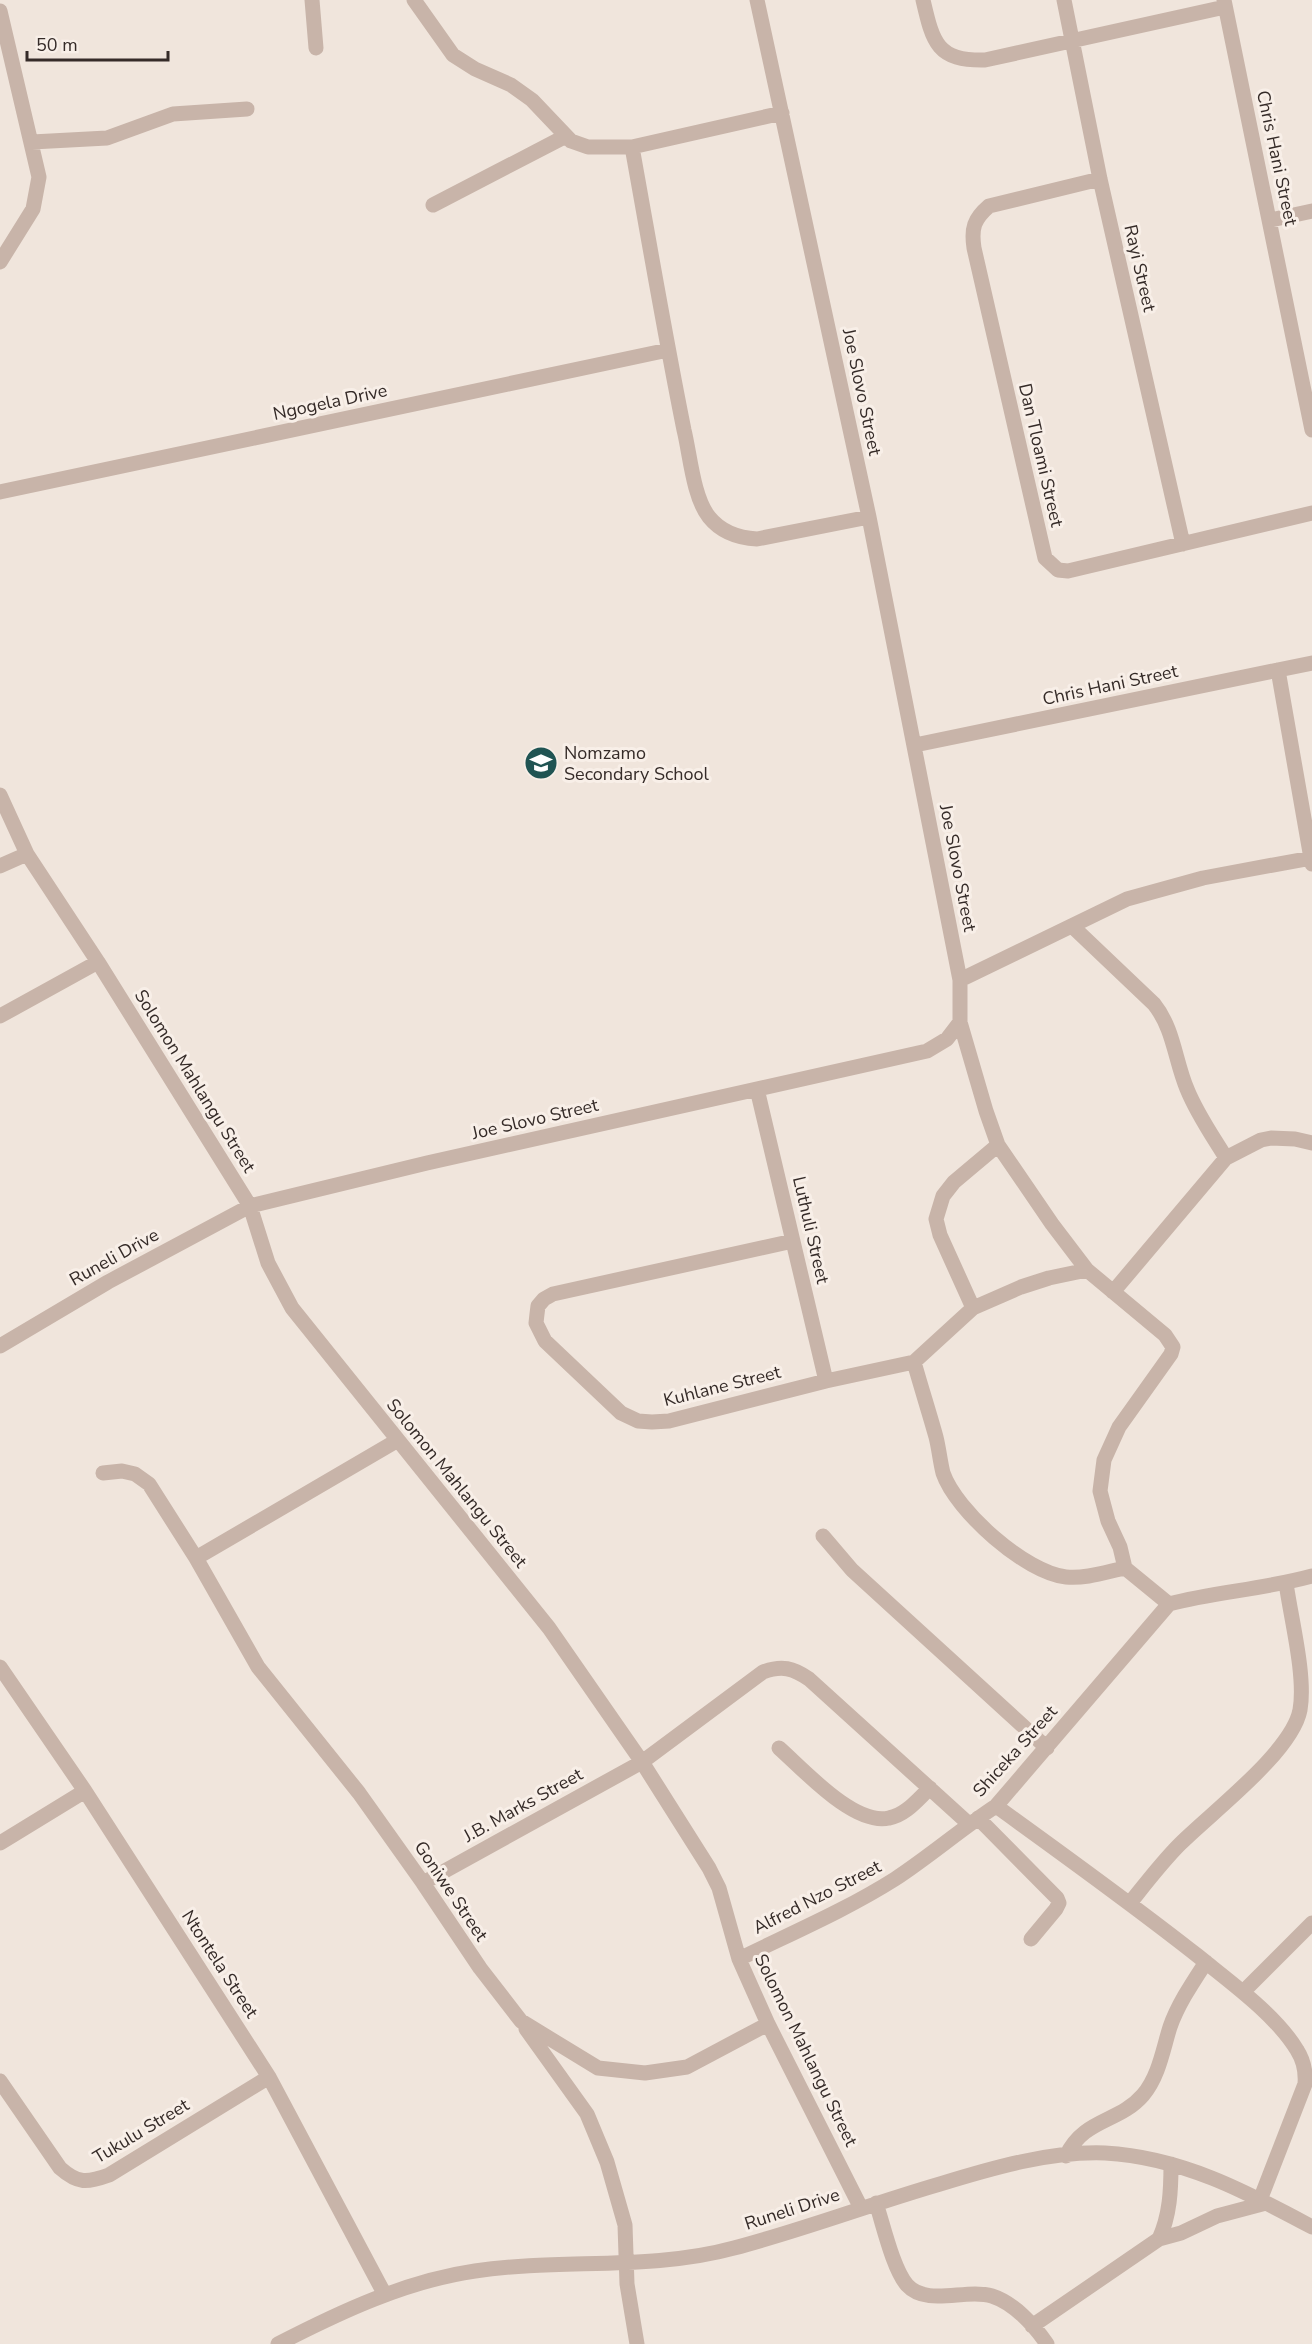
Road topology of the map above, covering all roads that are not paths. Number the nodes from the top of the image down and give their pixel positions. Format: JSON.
{"nodes":[{"id":1,"x":312,"y":0,"type":"edge"},
{"id":2,"x":414,"y":0,"type":"edge"},
{"id":3,"x":757,"y":0,"type":"edge"},
{"id":4,"x":923,"y":0,"type":"edge"},
{"id":5,"x":1064,"y":0,"type":"edge"},
{"id":6,"x":1225,"y":3,"type":"edge"},
{"id":7,"x":0,"y":11,"type":"edge"},
{"id":8,"x":1072,"y":41,"type":"junction"},
{"id":9,"x":315,"y":48,"type":"dead end"},
{"id":10,"x":247,"y":109,"type":"dead end"},
{"id":11,"x":782,"y":113,"type":"junction"},
{"id":12,"x":566,"y":136,"type":"junction"},
{"id":13,"x":32,"y":142,"type":"junction"},
{"id":14,"x":632,"y":147,"type":"junction"},
{"id":15,"x":1100,"y":179,"type":"junction"},
{"id":16,"x":433,"y":205,"type":"dead end"},
{"id":17,"x":1312,"y":211,"type":"edge"},
{"id":18,"x":1271,"y":220,"type":"junction"},
{"id":19,"x":0,"y":262,"type":"edge"},
{"id":20,"x":668,"y":350,"type":"junction"},
{"id":21,"x":1312,"y":430,"type":"edge"},
{"id":22,"x":0,"y":492,"type":"edge"},
{"id":23,"x":1312,"y":513,"type":"edge"},
{"id":24,"x":869,"y":517,"type":"junction"},
{"id":25,"x":1182,"y":544,"type":"junction"},
{"id":26,"x":1312,"y":663,"type":"edge"},
{"id":27,"x":1278,"y":670,"type":"junction"},
{"id":28,"x":915,"y":746,"type":"junction"},
{"id":29,"x":0,"y":795,"type":"edge"},
{"id":30,"x":27,"y":854,"type":"junction"},
{"id":31,"x":1311,"y":861,"type":"edge"},
{"id":32,"x":0,"y":866,"type":"edge"},
{"id":33,"x":1072,"y":926,"type":"junction"},
{"id":34,"x":98,"y":962,"type":"junction"},
{"id":35,"x":960,"y":980,"type":"junction"},
{"id":36,"x":0,"y":1016,"type":"edge"},
{"id":37,"x":960,"y":1022,"type":"junction"},
{"id":38,"x":757,"y":1089,"type":"junction"},
{"id":39,"x":1312,"y":1143,"type":"edge"},
{"id":40,"x":998,"y":1145,"type":"junction"},
{"id":41,"x":1226,"y":1158,"type":"junction"},
{"id":42,"x":250,"y":1206,"type":"junction"},
{"id":43,"x":793,"y":1241,"type":"junction"},
{"id":44,"x":1087,"y":1270,"type":"junction"},
{"id":45,"x":1113,"y":1292,"type":"junction"},
{"id":46,"x":973,"y":1308,"type":"junction"},
{"id":47,"x":0,"y":1346,"type":"edge"},
{"id":48,"x":914,"y":1362,"type":"junction"},
{"id":49,"x":826,"y":1381,"type":"junction"},
{"id":50,"x":398,"y":1440,"type":"junction"},
{"id":51,"x":103,"y":1473,"type":"dead end"},
{"id":52,"x":823,"y":1536,"type":"dead end"},
{"id":53,"x":196,"y":1558,"type":"junction"},
{"id":54,"x":1125,"y":1568,"type":"junction"},
{"id":55,"x":1312,"y":1576,"type":"edge"},
{"id":56,"x":1286,"y":1583,"type":"junction"},
{"id":57,"x":1169,"y":1604,"type":"junction"},
{"id":58,"x":0,"y":1667,"type":"edge"},
{"id":59,"x":779,"y":1748,"type":"dead end"},
{"id":60,"x":1047,"y":1748,"type":"junction"},
{"id":61,"x":642,"y":1762,"type":"junction"},
{"id":62,"x":930,"y":1788,"type":"junction"},
{"id":63,"x":86,"y":1791,"type":"junction"},
{"id":64,"x":996,"y":1806,"type":"junction"},
{"id":65,"x":973,"y":1821,"type":"junction"},
{"id":66,"x":0,"y":1843,"type":"edge"},
{"id":67,"x":423,"y":1883,"type":"junction"},
{"id":68,"x":1130,"y":1903,"type":"junction"},
{"id":69,"x":1310,"y":1930,"type":"edge"},
{"id":70,"x":1030,"y":1939,"type":"dead end"},
{"id":71,"x":739,"y":1959,"type":"junction"},
{"id":72,"x":1206,"y":1962,"type":"junction"},
{"id":73,"x":1243,"y":1992,"type":"junction"},
{"id":74,"x":521,"y":2021,"type":"junction"},
{"id":75,"x":768,"y":2024,"type":"junction"},
{"id":76,"x":269,"y":2077,"type":"junction"},
{"id":77,"x":0,"y":2081,"type":"edge"},
{"id":78,"x":1066,"y":2156,"type":"junction"},
{"id":79,"x":1171,"y":2164,"type":"junction"},
{"id":80,"x":1263,"y":2201,"type":"junction"},
{"id":81,"x":869,"y":2206,"type":"junction"},
{"id":82,"x":1312,"y":2227,"type":"edge"},
{"id":83,"x":1159,"y":2239,"type":"junction"},
{"id":84,"x":626,"y":2262,"type":"junction"},
{"id":85,"x":385,"y":2295,"type":"junction"},
{"id":86,"x":1032,"y":2326,"type":"junction"},
{"id":87,"x":278,"y":2344,"type":"edge"},
{"id":88,"x":637,"y":2344,"type":"edge"},
{"id":89,"x":1047,"y":2344,"type":"edge"}],
"edges":[{"from":1,"to":9,"type":"street"},
{"from":2,"to":12,"type":"street"},
{"from":3,"to":11,"type":"street","name":"Joe Slovo Street"},
{"from":4,"to":8,"type":"street"},
{"from":5,"to":8,"type":"street","name":"Rayi Street"},
{"from":6,"to":8,"type":"street"},
{"from":6,"to":18,"type":"street","name":"Chris Hani Street"},
{"from":7,"to":13,"type":"street"},
{"from":8,"to":15,"type":"street","name":"Rayi Street"},
{"from":10,"to":13,"type":"street"},
{"from":11,"to":14,"type":"street"},
{"from":11,"to":24,"type":"street","name":"Joe Slovo Street"},
{"from":12,"to":14,"type":"street"},
{"from":12,"to":16,"type":"street"},
{"from":13,"to":19,"type":"street"},
{"from":14,"to":20,"type":"street"},
{"from":15,"to":25,"type":"street","name":"Rayi Street"},
{"from":15,"to":25,"type":"street","name":"Dan Tloami Street"},
{"from":17,"to":18,"type":"street"},
{"from":18,"to":21,"type":"street","name":"Chris Hani Street"},
{"from":20,"to":22,"type":"street","name":"Ngogela Drive"},
{"from":20,"to":24,"type":"street"},
{"from":23,"to":25,"type":"street","name":"Dan Tloami Street"},
{"from":24,"to":28,"type":"street","name":"Joe Slovo Street"},
{"from":26,"to":27,"type":"street","name":"Chris Hani Street"},
{"from":27,"to":28,"type":"street","name":"Chris Hani Street"},
{"from":27,"to":31,"type":"street"},
{"from":28,"to":35,"type":"street","name":"Joe Slovo Street"},
{"from":29,"to":30,"type":"street","name":"Solomon Mahlangu Street"},
{"from":30,"to":32,"type":"street"},
{"from":30,"to":34,"type":"street","name":"Solomon Mahlangu Street"},
{"from":31,"to":33,"type":"street"},
{"from":33,"to":35,"type":"street"},
{"from":33,"to":41,"type":"street"},
{"from":34,"to":36,"type":"street"},
{"from":34,"to":42,"type":"street","name":"Solomon Mahlangu Street"},
{"from":35,"to":37,"type":"street","name":"Joe Slovo Street"},
{"from":37,"to":38,"type":"street","name":"Joe Slovo Street"},
{"from":37,"to":40,"type":"street"},
{"from":38,"to":42,"type":"street","name":"Joe Slovo Street"},
{"from":38,"to":43,"type":"street","name":"Luthuli Street"},
{"from":39,"to":41,"type":"street"},
{"from":40,"to":44,"type":"street"},
{"from":40,"to":46,"type":"street"},
{"from":41,"to":45,"type":"street"},
{"from":42,"to":47,"type":"street","name":"Runeli Drive"},
{"from":42,"to":50,"type":"street","name":"Solomon Mahlangu Street"},
{"from":43,"to":49,"type":"street","name":"Luthuli Street"},
{"from":43,"to":49,"type":"street","name":"Kuhlane Street"},
{"from":44,"to":45,"type":"street"},
{"from":44,"to":46,"type":"street"},
{"from":45,"to":54,"type":"street"},
{"from":46,"to":48,"type":"street"},
{"from":48,"to":49,"type":"street","name":"Kuhlane Street"},
{"from":48,"to":54,"type":"street"},
{"from":50,"to":53,"type":"street"},
{"from":50,"to":61,"type":"street","name":"Solomon Mahlangu Street"},
{"from":51,"to":53,"type":"street","name":"Goniwe Street"},
{"from":52,"to":60,"type":"street"},
{"from":53,"to":67,"type":"street","name":"Goniwe Street"},
{"from":54,"to":57,"type":"street"},
{"from":55,"to":56,"type":"street"},
{"from":56,"to":57,"type":"street"},
{"from":56,"to":68,"type":"street"},
{"from":57,"to":60,"type":"street","name":"Shiceka Street"},
{"from":58,"to":63,"type":"street","name":"Ntontela Street"},
{"from":59,"to":62,"type":"street"},
{"from":60,"to":64,"type":"street","name":"Shiceka Street"},
{"from":61,"to":62,"type":"street","name":"Shiceka Street"},
{"from":61,"to":67,"type":"street","name":"J.B. Marks Street"},
{"from":61,"to":71,"type":"street","name":"Solomon Mahlangu Street"},
{"from":62,"to":65,"type":"street","name":"Shiceka Street"},
{"from":63,"to":66,"type":"street"},
{"from":63,"to":76,"type":"street","name":"Ntontela Street"},
{"from":64,"to":65,"type":"street","name":"Shiceka Street"},
{"from":64,"to":68,"type":"street"},
{"from":65,"to":70,"type":"street"},
{"from":65,"to":71,"type":"street","name":"Alfred Nzo Street"},
{"from":67,"to":74,"type":"street","name":"Goniwe Street"},
{"from":68,"to":72,"type":"street"},
{"from":69,"to":73,"type":"street"},
{"from":71,"to":75,"type":"street","name":"Solomon Mahlangu Street"},
{"from":72,"to":73,"type":"street"},
{"from":72,"to":78,"type":"street"},
{"from":73,"to":80,"type":"street"},
{"from":74,"to":75,"type":"street","name":"Goniwe Street"},
{"from":74,"to":84,"type":"street"},
{"from":75,"to":81,"type":"street","name":"Solomon Mahlangu Street"},
{"from":76,"to":77,"type":"street","name":"Tukulu Street"},
{"from":76,"to":85,"type":"street","name":"Ntontela Street"},
{"from":78,"to":79,"type":"street","name":"Runeli Drive"},
{"from":78,"to":81,"type":"street","name":"Runeli Drive"},
{"from":79,"to":80,"type":"street","name":"Runeli Drive"},
{"from":79,"to":83,"type":"street"},
{"from":80,"to":82,"type":"street","name":"Runeli Drive"},
{"from":80,"to":83,"type":"street"},
{"from":81,"to":84,"type":"street","name":"Runeli Drive"},
{"from":81,"to":86,"type":"street","name":"Solomon Mahlangu Street"},
{"from":83,"to":86,"type":"street"},
{"from":84,"to":85,"type":"street","name":"Runeli Drive"},
{"from":84,"to":88,"type":"street"},
{"from":85,"to":87,"type":"street","name":"Runeli Drive"},
{"from":86,"to":89,"type":"street","name":"Solomon Mahlangu Street"}]}
